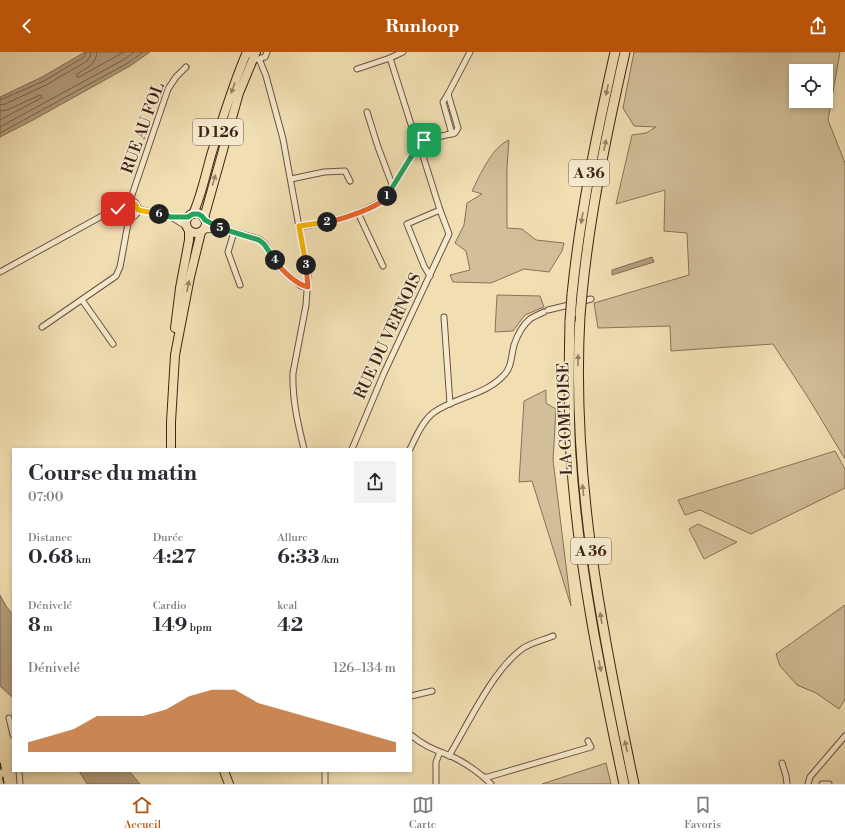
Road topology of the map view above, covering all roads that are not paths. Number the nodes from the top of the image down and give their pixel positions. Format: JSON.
{"nodes":[{"id":1,"x":267,"y":52,"type":"edge"},
{"id":2,"x":403,"y":52,"type":"edge"},
{"id":3,"x":470,"y":52,"type":"edge"},
{"id":4,"x":615,"y":52,"type":"edge"},
{"id":5,"x":625,"y":52,"type":"edge"},
{"id":6,"x":255,"y":54,"type":"edge"},
{"id":7,"x":390,"y":58,"type":"junction"},
{"id":8,"x":186,"y":67,"type":"dead end"},
{"id":9,"x":356,"y":69,"type":"dead end"},
{"id":10,"x":367,"y":112,"type":"dead end"},
{"id":11,"x":419,"y":144,"type":"junction"},
{"id":12,"x":291,"y":179,"type":"junction"},
{"id":13,"x":350,"y":181,"type":"dead end"},
{"id":14,"x":393,"y":187,"type":"junction"},
{"id":15,"x":130,"y":201,"type":"junction"},
{"id":16,"x":120,"y":209,"type":"junction"},
{"id":17,"x":138,"y":210,"type":"junction"},
{"id":18,"x":440,"y":210,"type":"junction"},
{"id":19,"x":358,"y":213,"type":"junction"},
{"id":20,"x":191,"y":215,"type":"junction"},
{"id":21,"x":171,"y":217,"type":"junction"},
{"id":22,"x":129,"y":218,"type":"junction"},
{"id":23,"x":205,"y":219,"type":"junction"},
{"id":24,"x":299,"y":226,"type":"junction"},
{"id":25,"x":188,"y":229,"type":"junction"},
{"id":26,"x":223,"y":229,"type":"junction"},
{"id":27,"x":202,"y":231,"type":"junction"},
{"id":28,"x":234,"y":232,"type":"junction"},
{"id":29,"x":383,"y":266,"type":"dead end"},
{"id":30,"x":0,"y":272,"type":"edge"},
{"id":31,"x":430,"y":276,"type":"junction"},
{"id":32,"x":240,"y":285,"type":"dead end"},
{"id":33,"x":308,"y":287,"type":"junction"},
{"id":34,"x":82,"y":300,"type":"junction"},
{"id":35,"x":591,"y":300,"type":"dead end"},
{"id":36,"x":444,"y":317,"type":"dead end"},
{"id":37,"x":42,"y":327,"type":"dead end"},
{"id":38,"x":113,"y":344,"type":"dead end"},
{"id":39,"x":450,"y":404,"type":"junction"},
{"id":40,"x":170,"y":448,"type":"edge"},
{"id":41,"x":170,"y":448,"type":"edge"},
{"id":42,"x":304,"y":448,"type":"edge"},
{"id":43,"x":352,"y":448,"type":"edge"},
{"id":44,"x":411,"y":448,"type":"edge"},
{"id":45,"x":553,"y":636,"type":"dead end"},
{"id":46,"x":432,"y":691,"type":"dead end"},
{"id":47,"x":412,"y":696,"type":"edge"},
{"id":48,"x":9,"y":718,"type":"dead end"},
{"id":49,"x":12,"y":731,"type":"edge"},
{"id":50,"x":412,"y":736,"type":"edge"},
{"id":51,"x":845,"y":736,"type":"edge"},
{"id":52,"x":418,"y":741,"type":"junction"},
{"id":53,"x":588,"y":741,"type":"dead end"},
{"id":54,"x":412,"y":742,"type":"edge"},
{"id":55,"x":440,"y":752,"type":"junction"},
{"id":56,"x":449,"y":756,"type":"junction"},
{"id":57,"x":782,"y":764,"type":"dead end"},
{"id":58,"x":19,"y":772,"type":"edge"},
{"id":59,"x":224,"y":772,"type":"edge"},
{"id":60,"x":325,"y":772,"type":"edge"},
{"id":61,"x":484,"y":777,"type":"junction"},
{"id":62,"x":20,"y":784,"type":"edge"},
{"id":63,"x":229,"y":784,"type":"edge"},
{"id":64,"x":325,"y":784,"type":"edge"},
{"id":65,"x":436,"y":784,"type":"edge"},
{"id":66,"x":491,"y":784,"type":"edge"},
{"id":67,"x":624,"y":784,"type":"edge"},
{"id":68,"x":634,"y":784,"type":"edge"},
{"id":69,"x":787,"y":784,"type":"edge"},
{"id":70,"x":808,"y":784,"type":"edge"},
{"id":71,"x":822,"y":784,"type":"edge"},
{"id":72,"x":829,"y":784,"type":"edge"}],
"edges":[{"from":1,"to":6,"type":"street"},
{"from":2,"to":7,"type":"street"},
{"from":3,"to":11,"type":"street"},
{"from":4,"to":67,"type":"highway","name":"LA COMTOISE","number":"A 36","one_way":true,"bridge":true},
{"from":68,"to":5,"type":"highway","name":"LA COMTOISE","number":"A 36","one_way":true,"bridge":true},
{"from":6,"to":12,"type":"street"},
{"from":6,"to":20,"type":"main road","number":"D 126","one_way":true},
{"from":23,"to":6,"type":"main road","number":"D 126","one_way":true},
{"from":7,"to":9,"type":"street"},
{"from":7,"to":11,"type":"street"},
{"from":8,"to":15,"type":"street","name":"RUE AU FOL"},
{"from":10,"to":14,"type":"street"},
{"from":11,"to":14,"type":"street"},
{"from":11,"to":18,"type":"street"},
{"from":12,"to":13,"type":"street"},
{"from":12,"to":24,"type":"street"},
{"from":14,"to":19,"type":"street"},
{"from":15,"to":16,"type":"street"},
{"from":15,"to":17,"type":"street"},
{"from":16,"to":22,"type":"street"},
{"from":16,"to":30,"type":"street"},
{"from":17,"to":21,"type":"street"},
{"from":17,"to":22,"type":"street"},
{"from":18,"to":31,"type":"street","name":"RUE DU VERNOIS"},
{"from":18,"to":31,"type":"street"},
{"from":19,"to":24,"type":"street"},
{"from":19,"to":29,"type":"street"},
{"from":20,"to":21,"type":"street"},
{"from":20,"to":23,"type":"main road"},
{"from":20,"to":25,"type":"main road"},
{"from":21,"to":25,"type":"street"},
{"from":22,"to":34,"type":"street"},
{"from":23,"to":26,"type":"street"},
{"from":23,"to":27,"type":"main road"},
{"from":24,"to":33,"type":"street"},
{"from":25,"to":27,"type":"main road"},
{"from":25,"to":40,"type":"main road"},
{"from":26,"to":27,"type":"street"},
{"from":26,"to":28,"type":"street"},
{"from":41,"to":27,"type":"main road","one_way":true},
{"from":28,"to":32,"type":"street"},
{"from":28,"to":33,"type":"street"},
{"from":31,"to":43,"type":"street","name":"RUE DU VERNOIS"},
{"from":33,"to":42,"type":"street"},
{"from":34,"to":37,"type":"street"},
{"from":34,"to":38,"type":"street"},
{"from":35,"to":39,"type":"street"},
{"from":36,"to":39,"type":"street"},
{"from":39,"to":44,"type":"street"},
{"from":45,"to":56,"type":"street"},
{"from":46,"to":47,"type":"street"},
{"from":48,"to":49,"type":"street"},
{"from":50,"to":52,"type":"street"},
{"from":51,"to":70,"type":"street"},
{"from":52,"to":54,"type":"street"},
{"from":52,"to":55,"type":"street"},
{"from":53,"to":61,"type":"street"},
{"from":55,"to":56,"type":"street"},
{"from":55,"to":65,"type":"street"},
{"from":56,"to":61,"type":"street"},
{"from":57,"to":69,"type":"street"},
{"from":58,"to":62,"type":"street"},
{"from":59,"to":63,"type":"main road"},
{"from":60,"to":64,"type":"street"},
{"from":61,"to":66,"type":"street"},
{"from":71,"to":72,"type":"street"}]}
